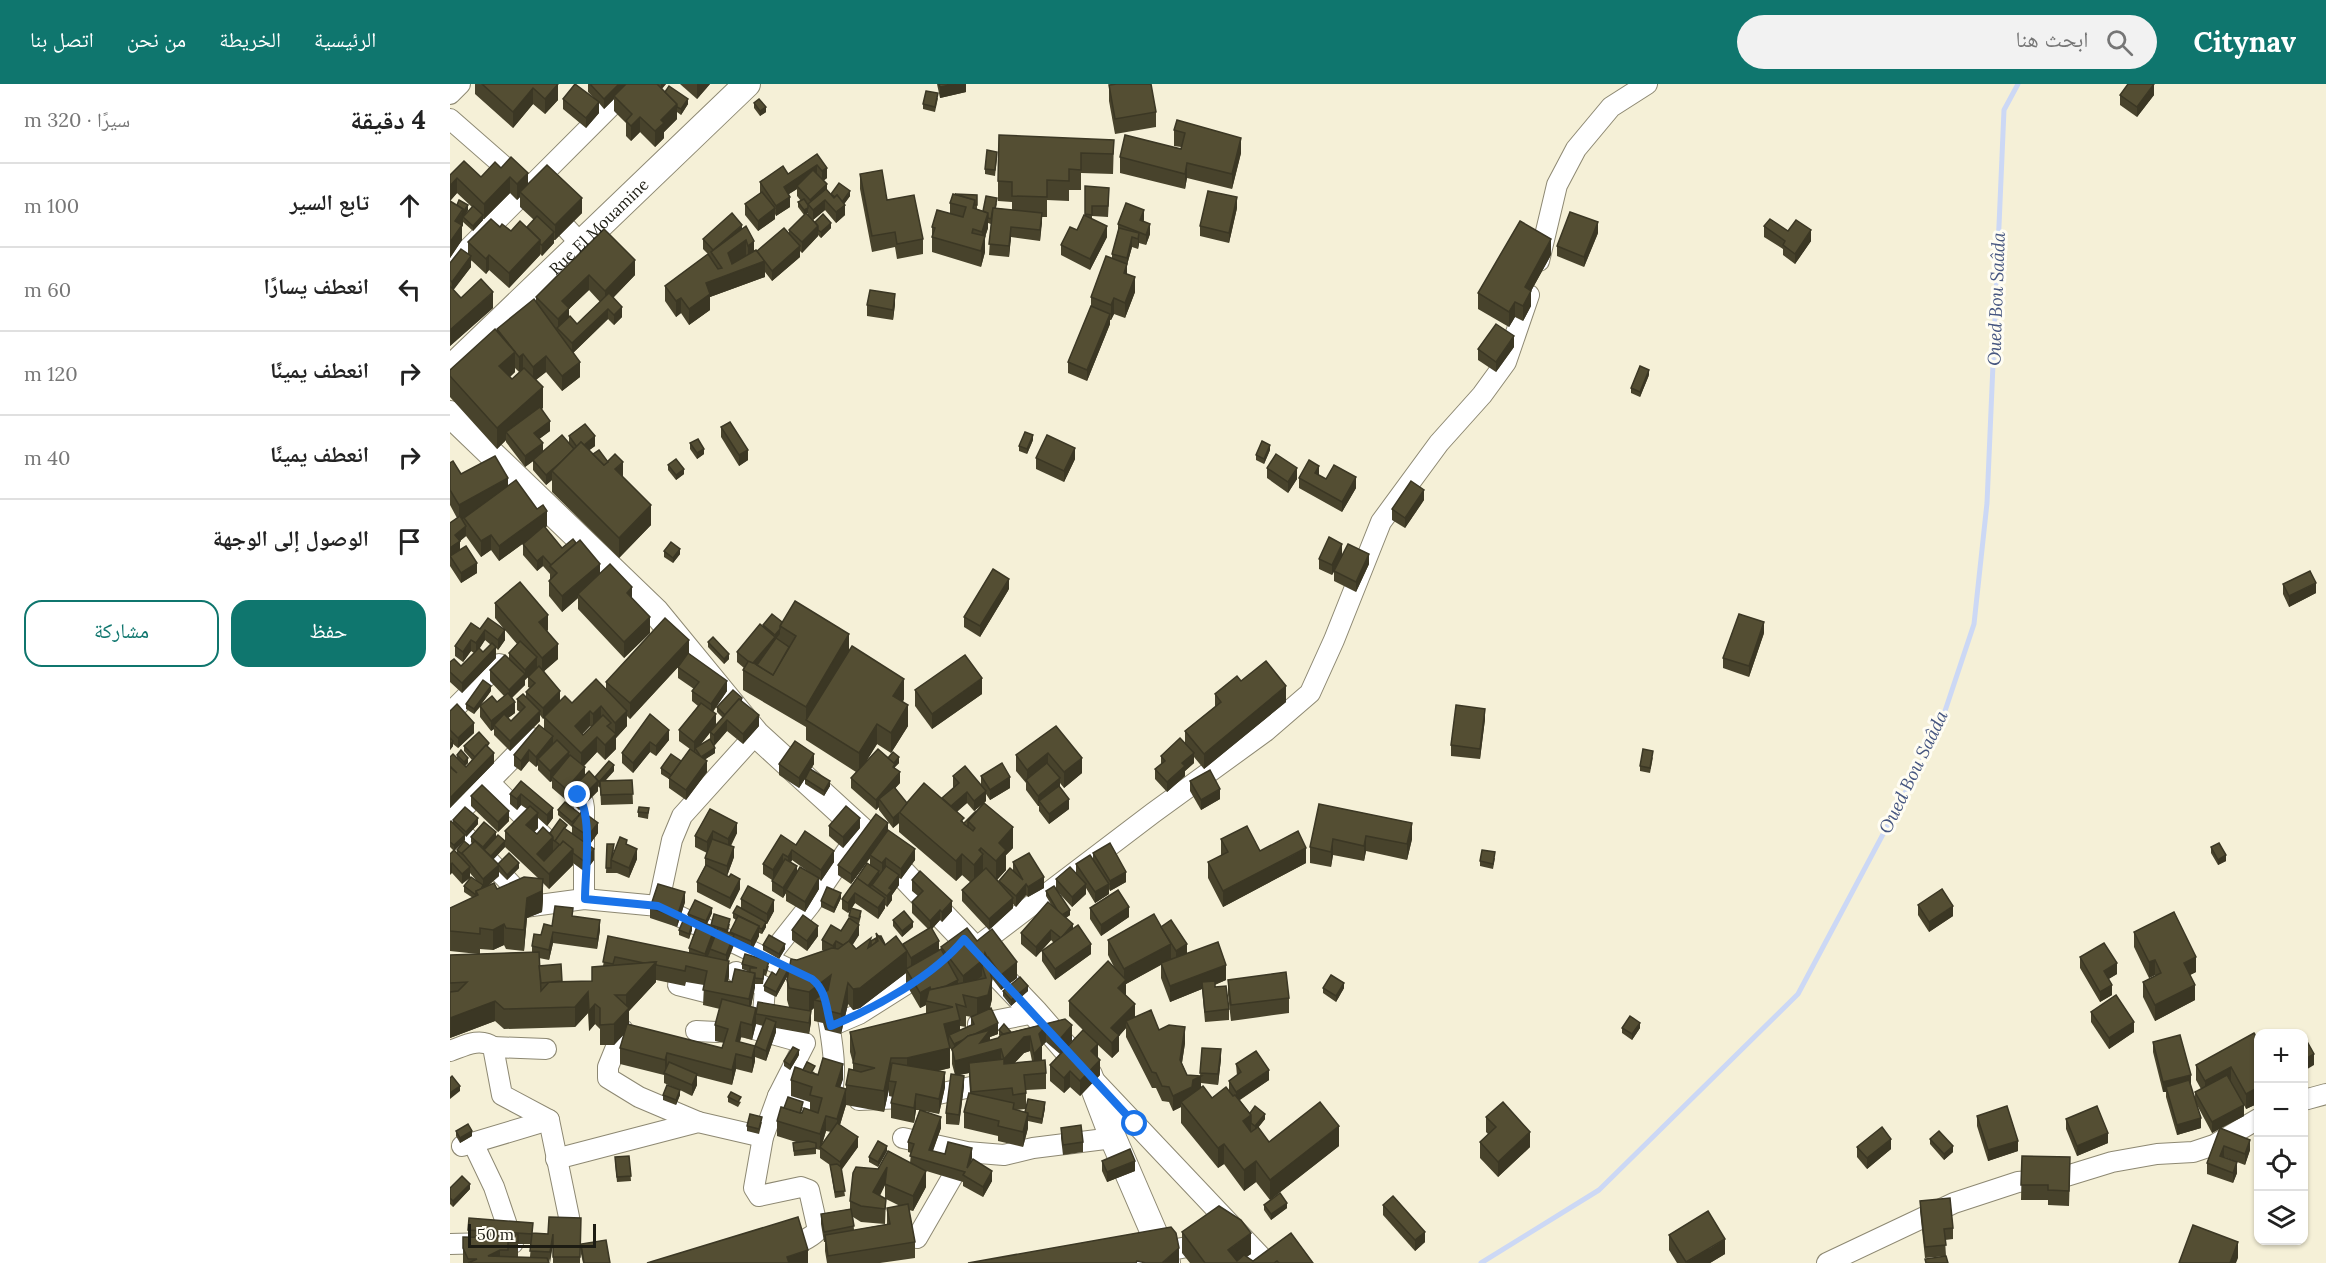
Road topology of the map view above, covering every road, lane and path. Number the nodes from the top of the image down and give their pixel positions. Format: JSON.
{"nodes":[{"id":1,"x":460,"y":84,"type":"edge"},
{"id":2,"x":633,"y":84,"type":"edge"},
{"id":3,"x":747,"y":84,"type":"edge"},
{"id":4,"x":1647,"y":84,"type":"edge"},
{"id":5,"x":450,"y":94,"type":"edge"},
{"id":6,"x":450,"y":119,"type":"edge"},
{"id":7,"x":530,"y":189,"type":"junction"},
{"id":8,"x":580,"y":243,"type":"junction"},
{"id":9,"x":450,"y":267,"type":"edge"},
{"id":10,"x":450,"y":369,"type":"edge"},
{"id":11,"x":450,"y":414,"type":"edge"},
{"id":12,"x":499,"y":664,"type":"edge"},
{"id":13,"x":450,"y":712,"type":"edge"},
{"id":14,"x":544,"y":726,"type":"edge"},
{"id":15,"x":756,"y":734,"type":"junction"},
{"id":16,"x":480,"y":761,"type":"edge"},
{"id":17,"x":555,"y":770,"type":"edge"},
{"id":18,"x":492,"y":779,"type":"junction"},
{"id":19,"x":450,"y":822,"type":"edge"},
{"id":20,"x":861,"y":830,"type":"junction"},
{"id":21,"x":585,"y":879,"type":"junction"},
{"id":22,"x":585,"y":899,"type":"junction"},
{"id":23,"x":531,"y":905,"type":"junction"},
{"id":24,"x":658,"y":906,"type":"junction"},
{"id":25,"x":498,"y":913,"type":"edge"},
{"id":26,"x":960,"y":951,"type":"junction"},
{"id":27,"x":768,"y":958,"type":"junction"},
{"id":28,"x":736,"y":972,"type":"edge"},
{"id":29,"x":678,"y":985,"type":"dead end"},
{"id":30,"x":972,"y":1003,"type":"edge"},
{"id":31,"x":1035,"y":1013,"type":"junction"},
{"id":32,"x":978,"y":1024,"type":"junction"},
{"id":33,"x":743,"y":1026,"type":"junction"},
{"id":34,"x":831,"y":1026,"type":"junction"},
{"id":35,"x":623,"y":1030,"type":"edge"},
{"id":36,"x":696,"y":1031,"type":"dead end"},
{"id":37,"x":762,"y":1031,"type":"junction"},
{"id":38,"x":493,"y":1047,"type":"junction"},
{"id":39,"x":546,"y":1048,"type":"dead end"},
{"id":40,"x":450,"y":1051,"type":"edge"},
{"id":41,"x":1089,"y":1075,"type":"junction"},
{"id":42,"x":834,"y":1093,"type":"junction"},
{"id":43,"x":2326,"y":1094,"type":"edge"},
{"id":44,"x":778,"y":1096,"type":"junction"},
{"id":45,"x":2308,"y":1099,"type":"edge"},
{"id":46,"x":549,"y":1120,"type":"junction"},
{"id":47,"x":698,"y":1122,"type":"junction"},
{"id":48,"x":2254,"y":1122,"type":"edge"},
{"id":49,"x":764,"y":1137,"type":"junction"},
{"id":50,"x":903,"y":1138,"type":"dead end"},
{"id":51,"x":1113,"y":1138,"type":"junction"},
{"id":52,"x":967,"y":1152,"type":"junction"},
{"id":53,"x":556,"y":1159,"type":"junction"},
{"id":54,"x":569,"y":1217,"type":"edge"},
{"id":55,"x":1241,"y":1237,"type":"junction"},
{"id":56,"x":917,"y":1238,"type":"edge"},
{"id":57,"x":536,"y":1239,"type":"edge"},
{"id":58,"x":513,"y":1243,"type":"junction"},
{"id":59,"x":450,"y":1244,"type":"edge"},
{"id":60,"x":793,"y":1254,"type":"edge"},
{"id":61,"x":1165,"y":1258,"type":"edge"},
{"id":62,"x":732,"y":1263,"type":"edge"},
{"id":63,"x":1100,"y":1263,"type":"edge"},
{"id":64,"x":1267,"y":1263,"type":"edge"},
{"id":65,"x":1827,"y":1263,"type":"edge"}],
"edges":[{"from":1,"to":5,"type":"street"},
{"from":2,"to":7,"type":"street"},
{"from":3,"to":8,"type":"main road","name":"Rue El Mouamine"},
{"from":4,"to":26,"type":"street"},
{"from":6,"to":7,"type":"street"},
{"from":7,"to":8,"type":"street"},
{"from":7,"to":9,"type":"street"},
{"from":8,"to":10,"type":"main road","name":"Rue El Mouamine"},
{"from":11,"to":15,"type":"main road"},
{"from":12,"to":13,"type":"street"},
{"from":14,"to":18,"type":"street"},
{"from":15,"to":20,"type":"main road"},
{"from":15,"to":24,"type":"street"},
{"from":16,"to":18,"type":"street"},
{"from":17,"to":21,"type":"street"},
{"from":18,"to":19,"type":"street"},
{"from":18,"to":21,"type":"street"},
{"from":19,"to":23,"type":"street"},
{"from":20,"to":26,"type":"main road"},
{"from":20,"to":27,"type":"street"},
{"from":21,"to":22,"type":"street"},
{"from":22,"to":23,"type":"street"},
{"from":22,"to":24,"type":"street"},
{"from":23,"to":25,"type":"street"},
{"from":24,"to":27,"type":"street"},
{"from":26,"to":31,"type":"main road"},
{"from":26,"to":34,"type":"street"},
{"from":27,"to":34,"type":"street"},
{"from":28,"to":37,"type":"street"},
{"from":29,"to":33,"type":"street"},
{"from":30,"to":32,"type":"street"},
{"from":31,"to":32,"type":"street"},
{"from":31,"to":41,"type":"main road"},
{"from":32,"to":42,"type":"street"},
{"from":33,"to":36,"type":"street"},
{"from":33,"to":37,"type":"street"},
{"from":34,"to":42,"type":"street"},
{"from":35,"to":47,"type":"street"},
{"from":37,"to":44,"type":"street"},
{"from":38,"to":39,"type":"street"},
{"from":38,"to":40,"type":"street"},
{"from":38,"to":46,"type":"street"},
{"from":41,"to":51,"type":"main road"},
{"from":41,"to":55,"type":"street"},
{"from":42,"to":44,"type":"street"},
{"from":43,"to":45,"type":"street"},
{"from":44,"to":49,"type":"street"},
{"from":46,"to":53,"type":"street"},
{"from":46,"to":58,"type":"street"},
{"from":47,"to":49,"type":"street"},
{"from":47,"to":53,"type":"street"},
{"from":48,"to":65,"type":"street"},
{"from":49,"to":60,"type":"street"},
{"from":50,"to":52,"type":"street"},
{"from":51,"to":52,"type":"street"},
{"from":51,"to":61,"type":"main road"},
{"from":52,"to":56,"type":"street"},
{"from":53,"to":54,"type":"street"},
{"from":55,"to":61,"type":"street"},
{"from":55,"to":64,"type":"street"},
{"from":57,"to":58,"type":"street"},
{"from":58,"to":59,"type":"street"},
{"from":60,"to":62,"type":"street"},
{"from":61,"to":63,"type":"street"}]}
